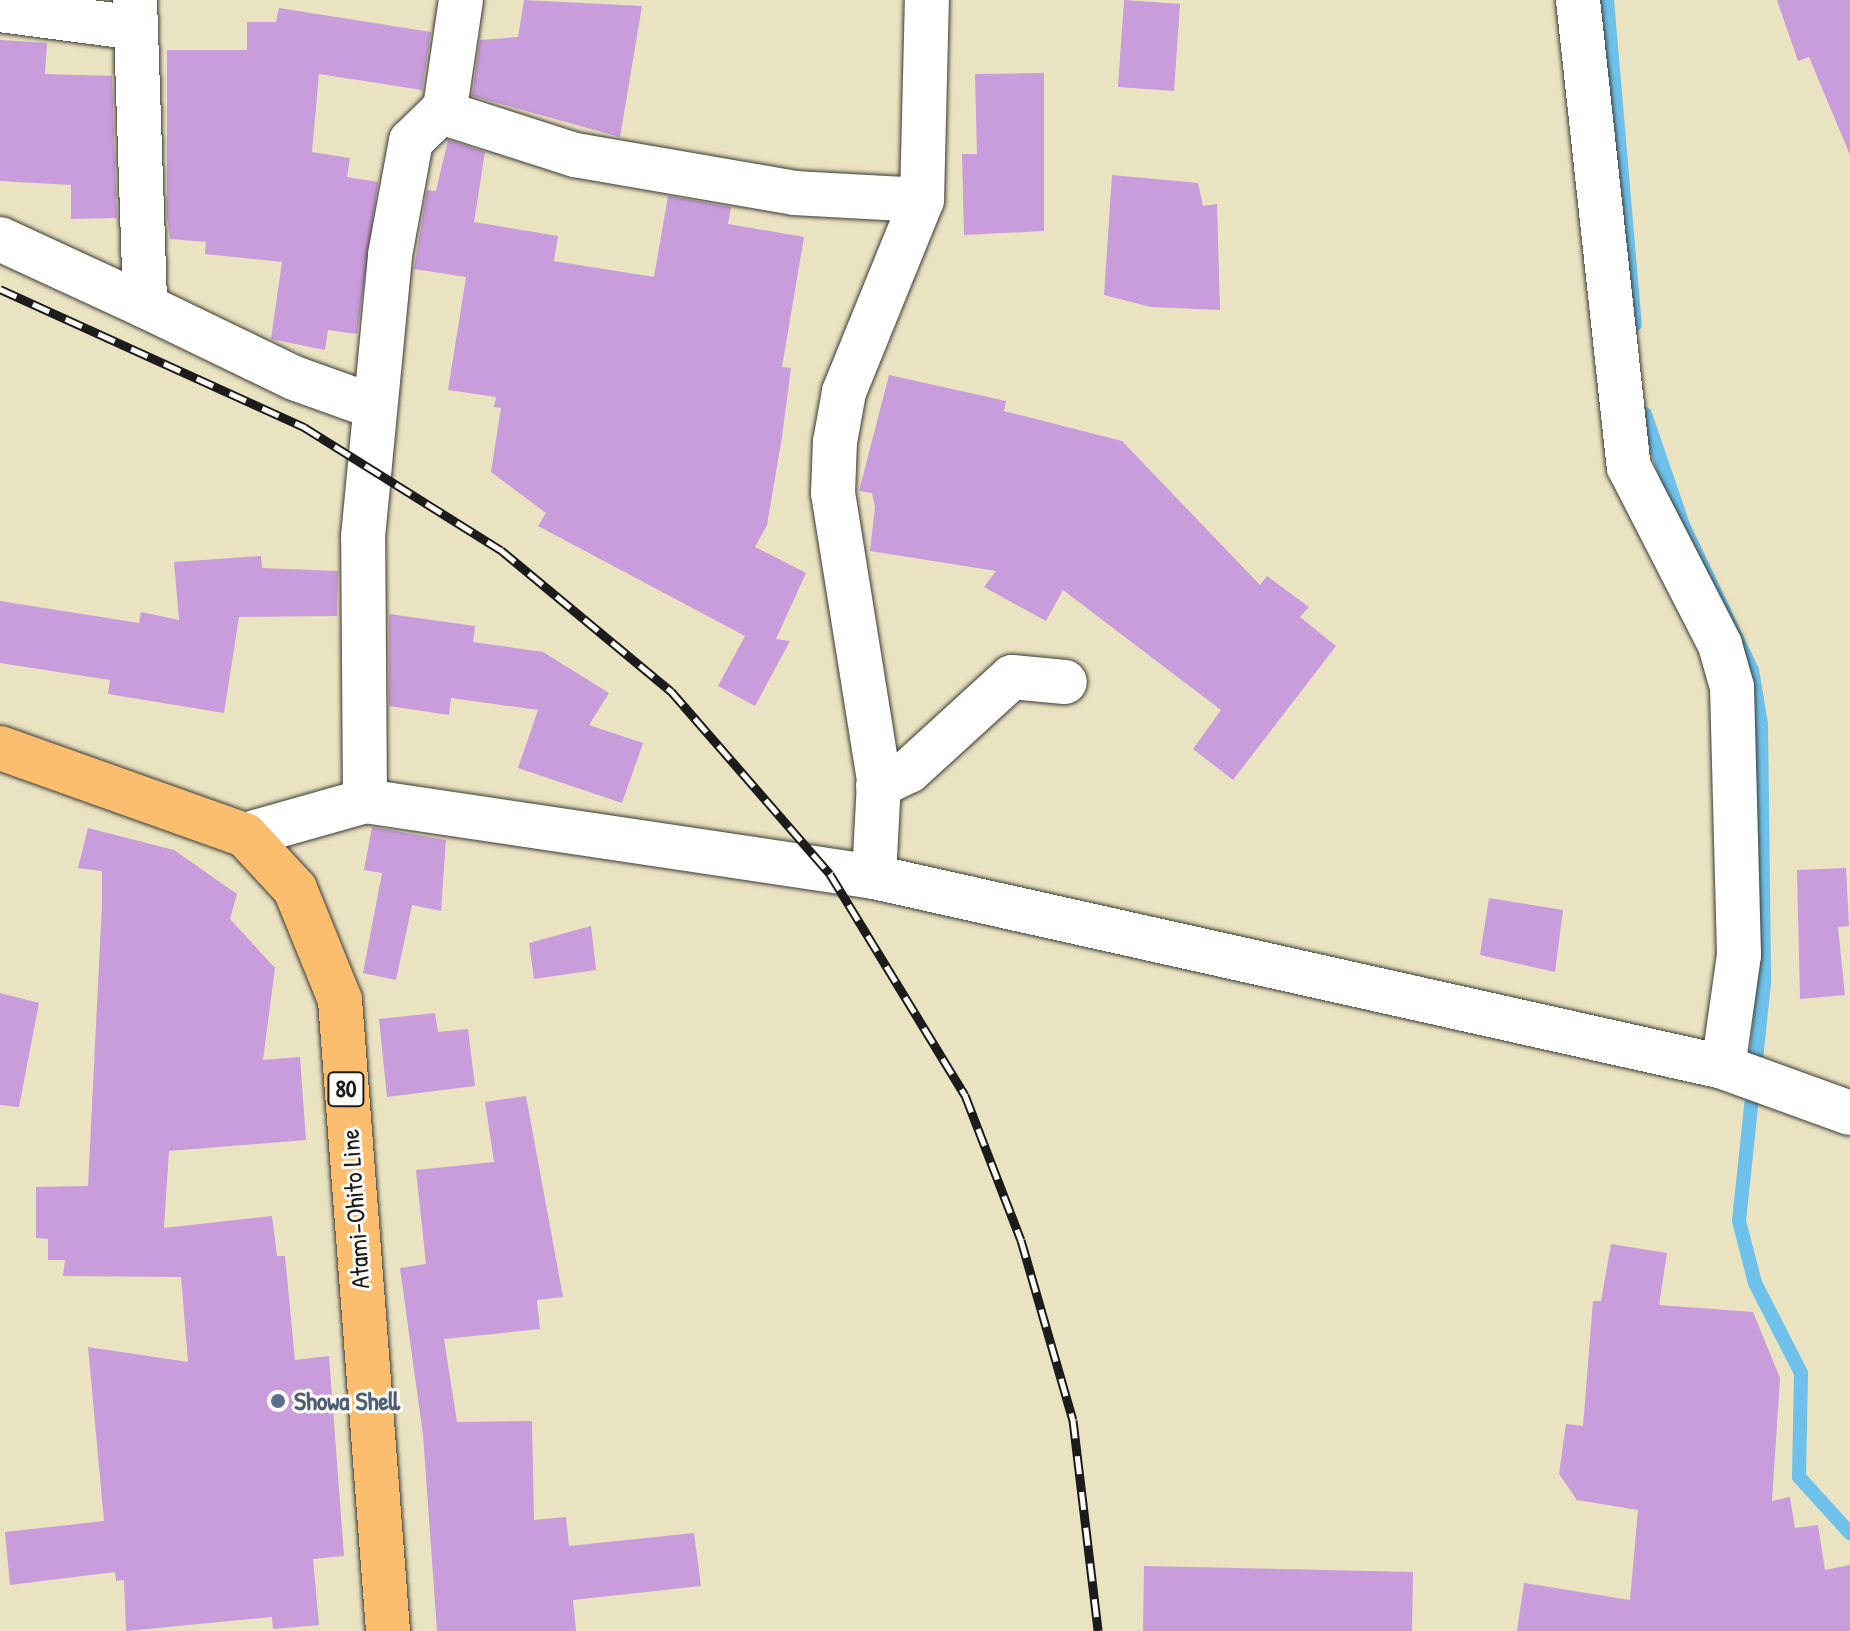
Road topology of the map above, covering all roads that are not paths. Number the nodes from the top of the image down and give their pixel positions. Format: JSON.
{"nodes":[{"id":1,"x":461,"y":0,"type":"edge"},
{"id":2,"x":927,"y":0,"type":"edge"},
{"id":3,"x":1578,"y":0,"type":"edge"},
{"id":4,"x":0,"y":10,"type":"edge"},
{"id":5,"x":135,"y":14,"type":"edge"},
{"id":6,"x":441,"y":112,"type":"junction"},
{"id":7,"x":922,"y":200,"type":"junction"},
{"id":8,"x":0,"y":239,"type":"edge"},
{"id":9,"x":145,"y":306,"type":"junction"},
{"id":10,"x":375,"y":407,"type":"junction"},
{"id":11,"x":1065,"y":682,"type":"dead end"},
{"id":12,"x":0,"y":748,"type":"edge"},
{"id":13,"x":878,"y":786,"type":"junction"},
{"id":14,"x":365,"y":801,"type":"junction"},
{"id":15,"x":245,"y":835,"type":"junction"},
{"id":16,"x":874,"y":877,"type":"junction"},
{"id":17,"x":1744,"y":1074,"type":"junction"},
{"id":18,"x":1850,"y":1113,"type":"edge"},
{"id":19,"x":388,"y":1631,"type":"edge"}],
"edges":[{"from":1,"to":6,"type":"street"},
{"from":2,"to":7,"type":"street"},
{"from":3,"to":17,"type":"street"},
{"from":4,"to":5,"type":"street"},
{"from":5,"to":9,"type":"street"},
{"from":6,"to":7,"type":"street"},
{"from":6,"to":10,"type":"street"},
{"from":7,"to":13,"type":"street"},
{"from":8,"to":9,"type":"street"},
{"from":9,"to":10,"type":"street"},
{"from":10,"to":14,"type":"street"},
{"from":11,"to":13,"type":"street"},
{"from":12,"to":15,"type":"main road","name":"Atami-Ohito Line","number":"80"},
{"from":13,"to":16,"type":"street"},
{"from":14,"to":15,"type":"street"},
{"from":14,"to":16,"type":"street"},
{"from":15,"to":19,"type":"main road","name":"Atami-Ohito Line","number":"80"},
{"from":16,"to":17,"type":"street"},
{"from":17,"to":18,"type":"street"}]}
